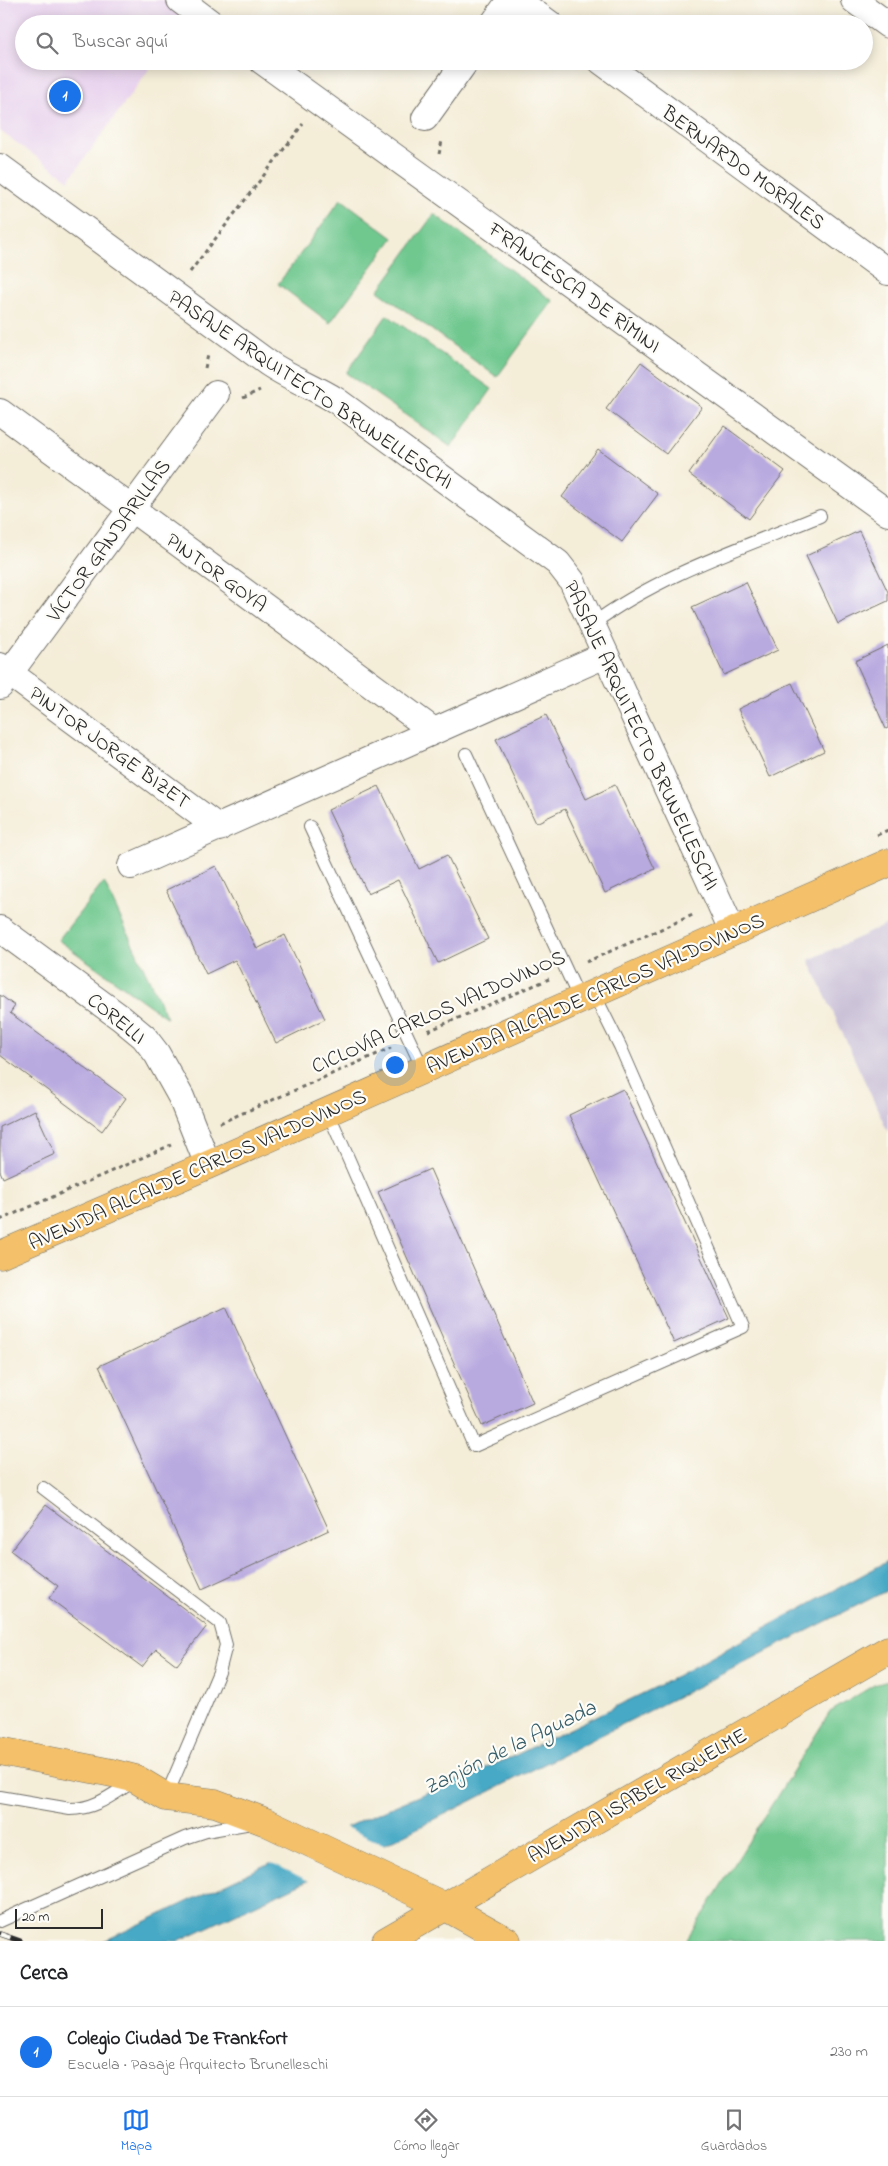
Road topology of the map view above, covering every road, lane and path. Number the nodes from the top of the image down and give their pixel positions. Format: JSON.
{"nodes":[{"id":1,"x":180,"y":0,"type":"edge"},
{"id":2,"x":510,"y":0,"type":"edge"},
{"id":3,"x":518,"y":0,"type":"edge"},
{"id":4,"x":854,"y":0,"type":"edge"},
{"id":5,"x":200,"y":15,"type":"edge"},
{"id":6,"x":499,"y":15,"type":"edge"},
{"id":7,"x":538,"y":15,"type":"edge"},
{"id":8,"x":888,"y":25,"type":"edge"},
{"id":9,"x":274,"y":70,"type":"edge"},
{"id":10,"x":460,"y":70,"type":"edge"},
{"id":11,"x":613,"y":70,"type":"edge"},
{"id":12,"x":319,"y":103,"type":"junction"},
{"id":13,"x":425,"y":118,"type":"dead end"},
{"id":14,"x":0,"y":167,"type":"edge"},
{"id":15,"x":888,"y":272,"type":"edge"},
{"id":16,"x":173,"y":295,"type":"junction"},
{"id":17,"x":216,"y":394,"type":"dead end"},
{"id":18,"x":0,"y":412,"type":"edge"},
{"id":19,"x":131,"y":509,"type":"junction"},
{"id":20,"x":888,"y":513,"type":"edge"},
{"id":21,"x":820,"y":516,"type":"dead end"},
{"id":22,"x":591,"y":624,"type":"junction"},
{"id":23,"x":605,"y":655,"type":"junction"},
{"id":24,"x":3,"y":675,"type":"edge"},
{"id":25,"x":434,"y":732,"type":"junction"},
{"id":26,"x":466,"y":754,"type":"dead end"},
{"id":27,"x":310,"y":827,"type":"dead end"},
{"id":28,"x":219,"y":828,"type":"junction"},
{"id":29,"x":888,"y":830,"type":"edge"},
{"id":30,"x":870,"y":838,"type":"dead end"},
{"id":31,"x":888,"y":863,"type":"edge"},
{"id":32,"x":131,"y":866,"type":"dead end"},
{"id":33,"x":720,"y":904,"type":"junction"},
{"id":34,"x":0,"y":930,"type":"edge"},
{"id":35,"x":734,"y":932,"type":"junction"},
{"id":36,"x":566,"y":971,"type":"junction"},
{"id":37,"x":587,"y":997,"type":"junction"},
{"id":38,"x":408,"y":1040,"type":"junction"},
{"id":39,"x":423,"y":1070,"type":"junction"},
{"id":40,"x":328,"y":1112,"type":"junction"},
{"id":41,"x":195,"y":1134,"type":"junction"},
{"id":42,"x":208,"y":1165,"type":"junction"},
{"id":43,"x":0,"y":1220,"type":"edge"},
{"id":44,"x":0,"y":1255,"type":"edge"},
{"id":45,"x":42,"y":1488,"type":"dead end"},
{"id":46,"x":888,"y":1650,"type":"edge"},
{"id":47,"x":0,"y":1751,"type":"edge"},
{"id":48,"x":136,"y":1779,"type":"junction"},
{"id":49,"x":0,"y":1797,"type":"edge"},
{"id":50,"x":166,"y":1797,"type":"junction"},
{"id":51,"x":266,"y":1822,"type":"junction"},
{"id":52,"x":446,"y":1907,"type":"junction"},
{"id":53,"x":0,"y":1921,"type":"edge"},
{"id":54,"x":386,"y":1941,"type":"edge"},
{"id":55,"x":506,"y":1941,"type":"edge"}],
"edges":[{"from":1,"to":5,"type":"street"},
{"from":2,"to":6,"type":"street"},
{"from":3,"to":7,"type":"street"},
{"from":4,"to":8,"type":"street"},
{"from":9,"to":12,"type":"street","name":"FRANCESCA DE RÍMINI"},
{"from":10,"to":13,"type":"street"},
{"from":11,"to":15,"type":"street","name":"BERNARDO MORALES"},
{"from":12,"to":16,"type":"path"},
{"from":12,"to":20,"type":"street","name":"FRANCESCA DE RÍMINI"},
{"from":14,"to":16,"type":"street","name":"PASAJE ARQUITECTO BRUNELLESCHI"},
{"from":16,"to":22,"type":"street","name":"PASAJE ARQUITECTO BRUNELLESCHI"},
{"from":17,"to":19,"type":"street","name":"VÍCTOR GANDARILLAS"},
{"from":18,"to":19,"type":"street","name":"PINTOR GOYA"},
{"from":19,"to":24,"type":"street","name":"VÍCTOR GANDARILLAS"},
{"from":19,"to":25,"type":"street","name":"PINTOR GOYA"},
{"from":21,"to":22,"type":"lane"},
{"from":22,"to":23,"type":"street","name":"PASAJE ARQUITECTO BRUNELLESCHI"},
{"from":23,"to":25,"type":"street"},
{"from":23,"to":33,"type":"street","name":"PASAJE ARQUITECTO BRUNELLESCHI"},
{"from":24,"to":28,"type":"street","name":"PINTOR JORGE BIZET"},
{"from":25,"to":28,"type":"street"},
{"from":26,"to":36,"type":"lane"},
{"from":27,"to":38,"type":"lane"},
{"from":28,"to":32,"type":"street"},
{"from":29,"to":30,"type":"path"},
{"from":31,"to":35,"type":"main road","name":"AVENIDA ALCALDE CARLOS VALDOVINOS"},
{"from":33,"to":35,"type":"street","name":"PASAJE ARQUITECTO BRUNELLESCHI"},
{"from":33,"to":36,"type":"path","name":"CICLOVÍA CARLOS VALDOVINOS"},
{"from":34,"to":41,"type":"street","name":"CORELLI"},
{"from":35,"to":37,"type":"main road","name":"AVENIDA ALCALDE CARLOS VALDOVINOS"},
{"from":36,"to":37,"type":"lane"},
{"from":36,"to":38,"type":"path","name":"CICLOVÍA CARLOS VALDOVINOS"},
{"from":37,"to":39,"type":"main road","name":"AVENIDA ALCALDE CARLOS VALDOVINOS"},
{"from":37,"to":40,"type":"lane"},
{"from":38,"to":39,"type":"lane"},
{"from":38,"to":41,"type":"path","name":"CICLOVÍA CARLOS VALDOVINOS"},
{"from":39,"to":40,"type":"main road","name":"AVENIDA ALCALDE CARLOS VALDOVINOS"},
{"from":40,"to":42,"type":"main road","name":"AVENIDA ALCALDE CARLOS VALDOVINOS"},
{"from":41,"to":42,"type":"street","name":"CORELLI"},
{"from":41,"to":43,"type":"path","name":"CICLOVÍA CARLOS VALDOVINOS"},
{"from":42,"to":44,"type":"main road","name":"AVENIDA ALCALDE CARLOS VALDOVINOS"},
{"from":45,"to":50,"type":"lane"},
{"from":46,"to":52,"type":"main road","name":"AVENIDA ISABEL RIQUELME"},
{"from":47,"to":48,"type":"main road"},
{"from":48,"to":49,"type":"lane"},
{"from":48,"to":50,"type":"main road"},
{"from":50,"to":51,"type":"main road"},
{"from":51,"to":52,"type":"main road"},
{"from":51,"to":53,"type":"lane"},
{"from":52,"to":54,"type":"main road","name":"AVENIDA ISABEL RIQUELME"},
{"from":52,"to":55,"type":"main road"}]}
